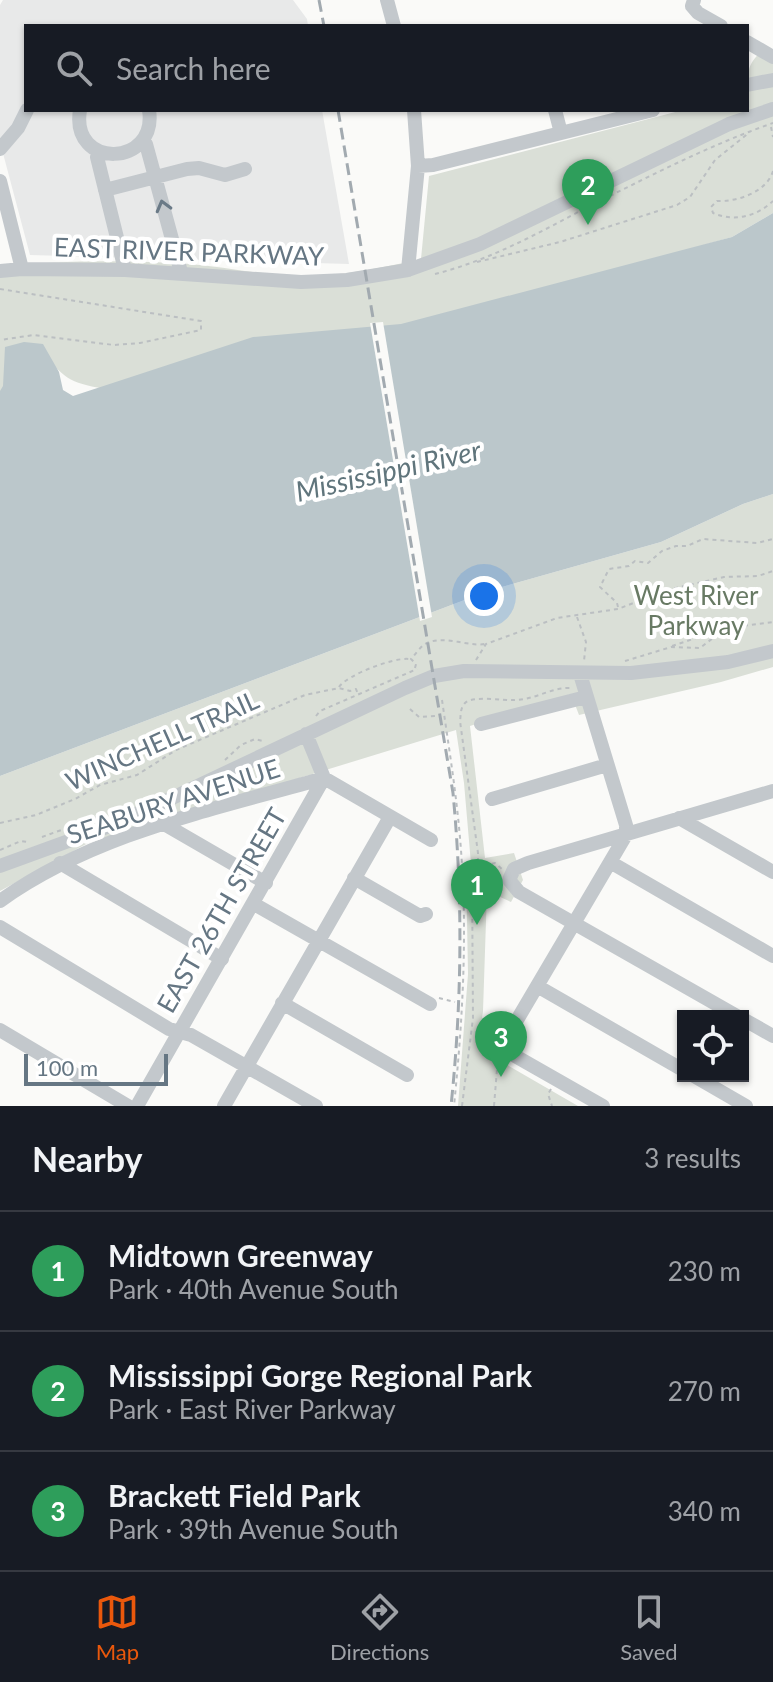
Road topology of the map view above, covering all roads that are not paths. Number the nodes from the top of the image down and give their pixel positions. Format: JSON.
{"nodes":[{"id":1,"x":387,"y":0,"type":"edge"},
{"id":2,"x":693,"y":3,"type":"edge"},
{"id":3,"x":393,"y":24,"type":"edge"},
{"id":4,"x":717,"y":24,"type":"edge"},
{"id":5,"x":773,"y":80,"type":"edge"},
{"id":6,"x":749,"y":85,"type":"edge"},
{"id":7,"x":773,"y":109,"type":"edge"},
{"id":8,"x":26,"y":112,"type":"edge"},
{"id":9,"x":80,"y":112,"type":"edge"},
{"id":10,"x":149,"y":112,"type":"edge"},
{"id":11,"x":414,"y":112,"type":"edge"},
{"id":12,"x":556,"y":112,"type":"edge"},
{"id":13,"x":645,"y":112,"type":"edge"},
{"id":14,"x":561,"y":133,"type":"junction"},
{"id":15,"x":142,"y":141,"type":"junction"},
{"id":16,"x":0,"y":149,"type":"edge"},
{"id":17,"x":100,"y":152,"type":"junction"},
{"id":18,"x":418,"y":166,"type":"junction"},
{"id":19,"x":245,"y":169,"type":"dead end"},
{"id":20,"x":155,"y":177,"type":"junction"},
{"id":21,"x":0,"y":181,"type":"edge"},
{"id":22,"x":105,"y":190,"type":"junction"},
{"id":23,"x":22,"y":269,"type":"junction"},
{"id":24,"x":125,"y":270,"type":"junction"},
{"id":25,"x":408,"y":270,"type":"junction"},
{"id":26,"x":0,"y":271,"type":"edge"},
{"id":27,"x":181,"y":272,"type":"junction"},
{"id":28,"x":773,"y":651,"type":"edge"},
{"id":29,"x":582,"y":668,"type":"junction"},
{"id":30,"x":586,"y":697,"type":"junction"},
{"id":31,"x":481,"y":724,"type":"dead end"},
{"id":32,"x":306,"y":734,"type":"junction"},
{"id":33,"x":607,"y":765,"type":"junction"},
{"id":34,"x":324,"y":778,"type":"junction"},
{"id":35,"x":773,"y":791,"type":"edge"},
{"id":36,"x":492,"y":799,"type":"dead end"},
{"id":37,"x":390,"y":817,"type":"junction"},
{"id":38,"x":679,"y":818,"type":"junction"},
{"id":39,"x":164,"y":824,"type":"junction"},
{"id":40,"x":626,"y":835,"type":"junction"},
{"id":41,"x":431,"y":840,"type":"dead end"},
{"id":42,"x":610,"y":862,"type":"junction"},
{"id":43,"x":60,"y":863,"type":"junction"},
{"id":44,"x":0,"y":866,"type":"edge"},
{"id":45,"x":773,"y":872,"type":"edge"},
{"id":46,"x":354,"y":878,"type":"junction"},
{"id":47,"x":266,"y":883,"type":"junction"},
{"id":48,"x":0,"y":901,"type":"edge"},
{"id":49,"x":254,"y":904,"type":"junction"},
{"id":50,"x":426,"y":914,"type":"dead end"},
{"id":51,"x":575,"y":923,"type":"junction"},
{"id":52,"x":0,"y":927,"type":"edge"},
{"id":53,"x":318,"y":941,"type":"junction"},
{"id":54,"x":773,"y":956,"type":"edge"},
{"id":55,"x":222,"y":959,"type":"junction"},
{"id":56,"x":537,"y":986,"type":"junction"},
{"id":57,"x":282,"y":1003,"type":"junction"},
{"id":58,"x":430,"y":1004,"type":"dead end"},
{"id":59,"x":727,"y":1010,"type":"edge"},
{"id":60,"x":749,"y":1022,"type":"edge"},
{"id":61,"x":0,"y":1030,"type":"edge"},
{"id":62,"x":180,"y":1032,"type":"junction"},
{"id":63,"x":773,"y":1036,"type":"edge"},
{"id":64,"x":246,"y":1066,"type":"junction"},
{"id":65,"x":677,"y":1067,"type":"edge"},
{"id":66,"x":407,"y":1075,"type":"dead end"},
{"id":67,"x":704,"y":1082,"type":"edge"},
{"id":68,"x":128,"y":1106,"type":"edge"},
{"id":69,"x":137,"y":1106,"type":"edge"},
{"id":70,"x":224,"y":1106,"type":"edge"},
{"id":71,"x":316,"y":1106,"type":"edge"},
{"id":72,"x":603,"y":1106,"type":"edge"},
{"id":73,"x":746,"y":1106,"type":"edge"}],
"edges":[{"from":1,"to":3,"type":"street"},
{"from":2,"to":4,"type":"street"},
{"from":5,"to":6,"type":"street"},
{"from":7,"to":25,"type":"street","name":"EAST RIVER PARKWAY"},
{"from":8,"to":16,"type":"street"},
{"from":9,"to":17,"type":"street"},
{"from":10,"to":15,"type":"street"},
{"from":11,"to":18,"type":"street"},
{"from":12,"to":14,"type":"street"},
{"from":13,"to":14,"type":"street"},
{"from":14,"to":18,"type":"street"},
{"from":15,"to":17,"type":"street"},
{"from":15,"to":20,"type":"street"},
{"from":17,"to":22,"type":"street"},
{"from":18,"to":25,"type":"street"},
{"from":19,"to":20,"type":"street"},
{"from":20,"to":22,"type":"street"},
{"from":27,"to":20,"type":"street","one_way":true},
{"from":21,"to":23,"type":"street"},
{"from":22,"to":24,"type":"street"},
{"from":23,"to":24,"type":"street","name":"EAST RIVER PARKWAY"},
{"from":23,"to":26,"type":"street","name":"EAST RIVER PARKWAY"},
{"from":24,"to":27,"type":"street","name":"EAST RIVER PARKWAY"},
{"from":25,"to":27,"type":"street","name":"EAST RIVER PARKWAY"},
{"from":28,"to":29,"type":"street"},
{"from":29,"to":30,"type":"street"},
{"from":29,"to":32,"type":"street"},
{"from":30,"to":31,"type":"street"},
{"from":30,"to":33,"type":"street"},
{"from":32,"to":34,"type":"street"},
{"from":32,"to":44,"type":"street"},
{"from":33,"to":36,"type":"street"},
{"from":33,"to":40,"type":"street"},
{"from":34,"to":37,"type":"street"},
{"from":34,"to":39,"type":"street","name":"SEABURY AVENUE"},
{"from":34,"to":47,"type":"street","name":"EAST 26TH STREET"},
{"from":35,"to":38,"type":"street"},
{"from":37,"to":41,"type":"street"},
{"from":37,"to":46,"type":"street"},
{"from":38,"to":40,"type":"street"},
{"from":38,"to":45,"type":"street"},
{"from":39,"to":43,"type":"street","name":"SEABURY AVENUE"},
{"from":39,"to":47,"type":"street"},
{"from":40,"to":42,"type":"street"},
{"from":40,"to":51,"type":"street"},
{"from":42,"to":51,"type":"street"},
{"from":42,"to":54,"type":"street"},
{"from":43,"to":48,"type":"street","name":"SEABURY AVENUE"},
{"from":43,"to":55,"type":"street"},
{"from":46,"to":50,"type":"street"},
{"from":46,"to":53,"type":"street"},
{"from":47,"to":49,"type":"street","name":"EAST 26TH STREET"},
{"from":49,"to":53,"type":"street"},
{"from":49,"to":55,"type":"street","name":"EAST 26TH STREET"},
{"from":51,"to":56,"type":"street"},
{"from":51,"to":59,"type":"street"},
{"from":52,"to":62,"type":"street"},
{"from":53,"to":57,"type":"street"},
{"from":53,"to":58,"type":"street"},
{"from":55,"to":62,"type":"street","name":"EAST 26TH STREET"},
{"from":56,"to":65,"type":"street"},
{"from":56,"to":72,"type":"street"},
{"from":57,"to":64,"type":"street"},
{"from":57,"to":66,"type":"street"},
{"from":60,"to":63,"type":"street"},
{"from":61,"to":68,"type":"street"},
{"from":62,"to":64,"type":"street"},
{"from":62,"to":69,"type":"street","name":"EAST 26TH STREET"},
{"from":64,"to":70,"type":"street"},
{"from":64,"to":71,"type":"street"},
{"from":67,"to":73,"type":"street"}]}
